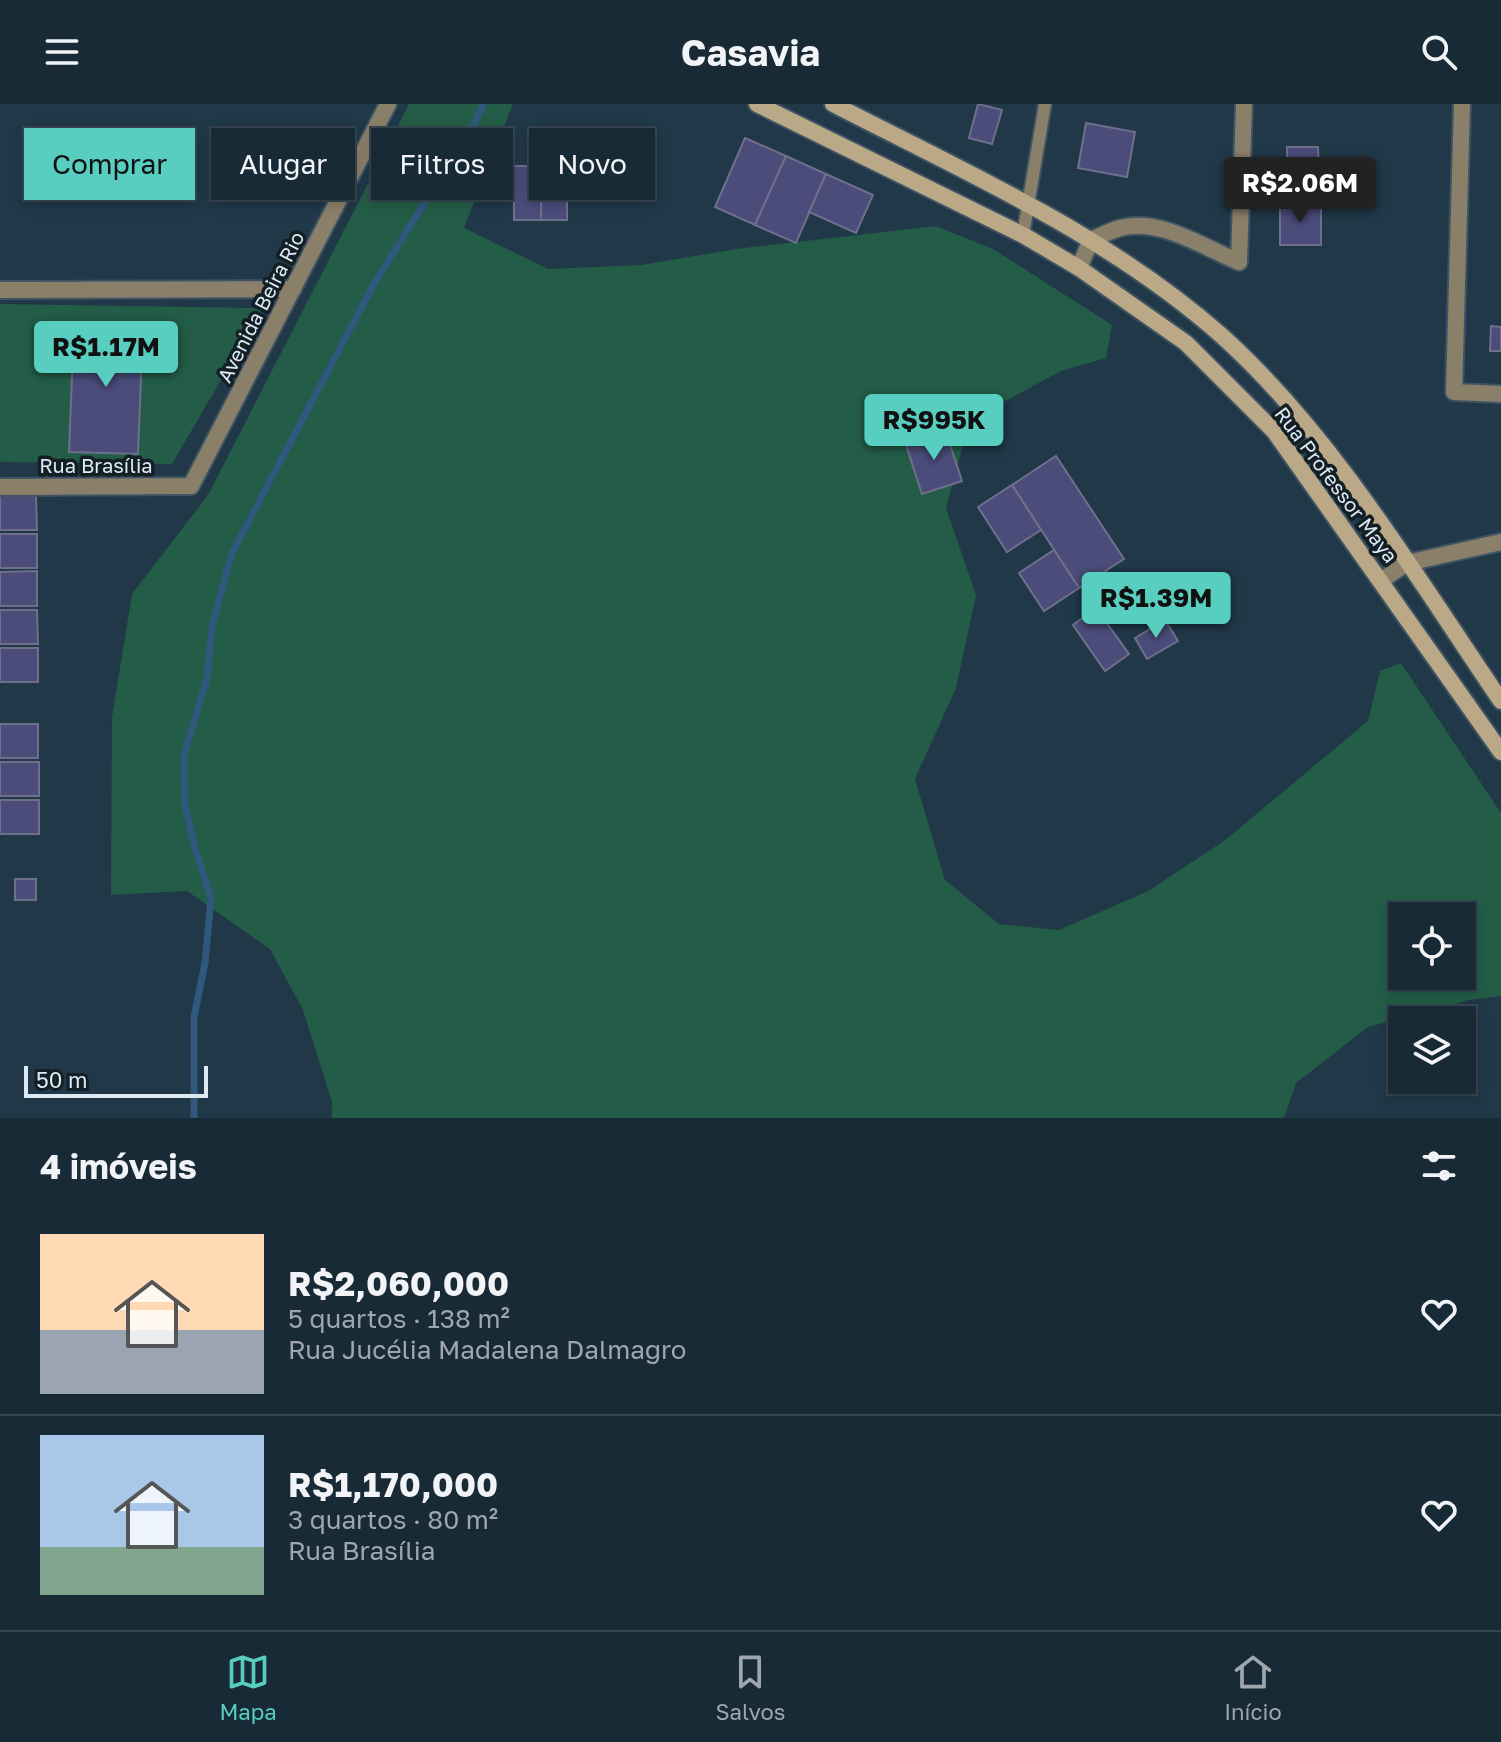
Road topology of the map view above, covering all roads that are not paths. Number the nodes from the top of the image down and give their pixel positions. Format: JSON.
{"nodes":[{"id":1,"x":388,"y":104,"type":"edge"},
{"id":2,"x":757,"y":104,"type":"edge"},
{"id":3,"x":833,"y":104,"type":"edge"},
{"id":4,"x":1045,"y":104,"type":"edge"},
{"id":5,"x":1244,"y":104,"type":"edge"},
{"id":6,"x":1462,"y":104,"type":"edge"},
{"id":7,"x":1027,"y":203,"type":"junction"},
{"id":8,"x":1023,"y":235,"type":"junction"},
{"id":9,"x":1091,"y":240,"type":"junction"},
{"id":10,"x":1079,"y":268,"type":"junction"},
{"id":11,"x":293,"y":289,"type":"junction"},
{"id":12,"x":0,"y":290,"type":"edge"},
{"id":13,"x":1501,"y":394,"type":"edge"},
{"id":14,"x":191,"y":486,"type":"joint"},
{"id":15,"x":0,"y":487,"type":"edge"},
{"id":16,"x":1501,"y":542,"type":"edge"},
{"id":17,"x":1407,"y":563,"type":"junction"},
{"id":18,"x":1382,"y":580,"type":"junction"},
{"id":19,"x":1501,"y":701,"type":"edge"},
{"id":20,"x":1501,"y":752,"type":"edge"}],
"edges":[{"from":1,"to":11,"type":"street","name":"Avenida Beira Rio"},
{"from":2,"to":8,"type":"main road","name":"Rua Professor Maya"},
{"from":3,"to":7,"type":"main road","name":"Rua Professor Maya"},
{"from":4,"to":7,"type":"lane"},
{"from":5,"to":9,"type":"street"},
{"from":6,"to":13,"type":"street"},
{"from":7,"to":8,"type":"lane"},
{"from":7,"to":9,"type":"main road","name":"Rua Professor Maya"},
{"from":8,"to":10,"type":"main road","name":"Rua Professor Maya"},
{"from":9,"to":10,"type":"street"},
{"from":9,"to":17,"type":"main road","name":"Rua Professor Maya"},
{"from":10,"to":18,"type":"main road","name":"Rua Professor Maya"},
{"from":11,"to":12,"type":"street"},
{"from":11,"to":14,"type":"street","name":"Avenida Beira Rio"},
{"from":14,"to":15,"type":"street","name":"Rua Brasília"},
{"from":16,"to":17,"type":"street"},
{"from":17,"to":18,"type":"street"},
{"from":17,"to":19,"type":"main road","name":"Rua Professor Maya"},
{"from":18,"to":20,"type":"main road","name":"Rua Professor Maya"}]}
